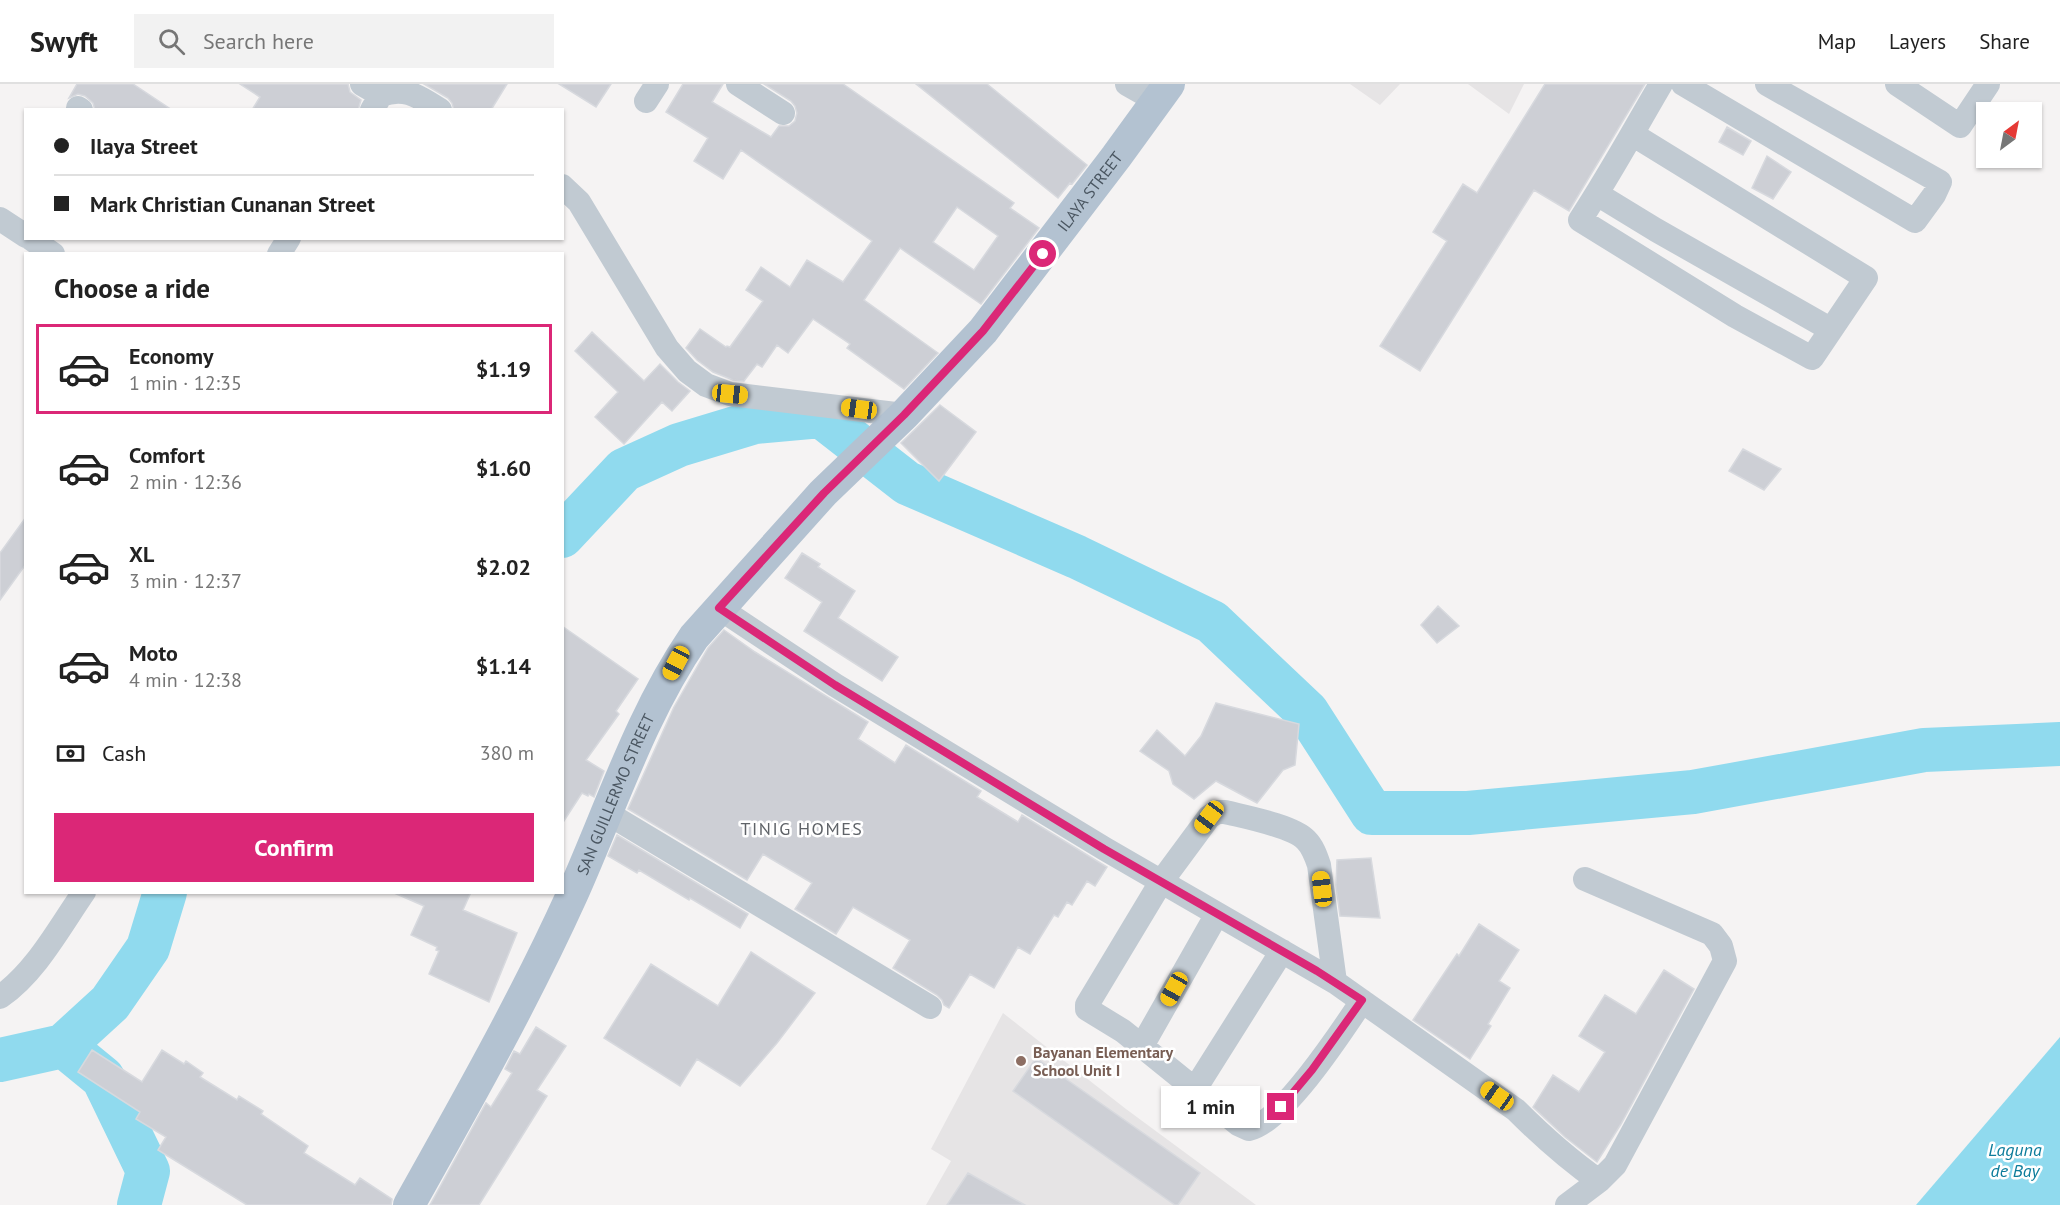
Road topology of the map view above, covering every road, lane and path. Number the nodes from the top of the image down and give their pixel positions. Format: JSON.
{"nodes":[{"id":1,"x":738,"y":84,"type":"edge"},
{"id":2,"x":1127,"y":84,"type":"edge"},
{"id":3,"x":1661,"y":84,"type":"edge"},
{"id":4,"x":1683,"y":84,"type":"edge"},
{"id":5,"x":1767,"y":84,"type":"edge"},
{"id":6,"x":1897,"y":84,"type":"edge"},
{"id":7,"x":1988,"y":84,"type":"edge"},
{"id":8,"x":1713,"y":91,"type":"edge"},
{"id":9,"x":1163,"y":93,"type":"edge"},
{"id":10,"x":371,"y":96,"type":"edge"},
{"id":11,"x":437,"y":108,"type":"edge"},
{"id":12,"x":783,"y":113,"type":"dead end"},
{"id":13,"x":1632,"y":134,"type":"junction"},
{"id":14,"x":564,"y":188,"type":"edge"},
{"id":15,"x":1597,"y":194,"type":"junction"},
{"id":16,"x":0,"y":219,"type":"edge"},
{"id":17,"x":24,"y":235,"type":"edge"},
{"id":18,"x":33,"y":240,"type":"edge"},
{"id":19,"x":50,"y":252,"type":"edge"},
{"id":20,"x":1830,"y":329,"type":"junction"},
{"id":21,"x":896,"y":422,"type":"junction"},
{"id":22,"x":719,"y":608,"type":"junction"},
{"id":23,"x":607,"y":813,"type":"junction"},
{"id":24,"x":1585,"y":879,"type":"dead end"},
{"id":25,"x":1161,"y":882,"type":"junction"},
{"id":26,"x":83,"y":894,"type":"edge"},
{"id":27,"x":1217,"y":914,"type":"junction"},
{"id":28,"x":1282,"y":951,"type":"junction"},
{"id":29,"x":1335,"y":982,"type":"junction"},
{"id":30,"x":0,"y":997,"type":"edge"},
{"id":31,"x":1362,"y":1000,"type":"junction"},
{"id":32,"x":930,"y":1007,"type":"dead end"},
{"id":33,"x":1142,"y":1046,"type":"junction"},
{"id":34,"x":1195,"y":1089,"type":"junction"},
{"id":35,"x":1599,"y":1181,"type":"junction"},
{"id":36,"x":409,"y":1205,"type":"edge"},
{"id":37,"x":1567,"y":1205,"type":"edge"}],
"edges":[{"from":1,"to":12,"type":"street"},
{"from":2,"to":9,"type":"street"},
{"from":3,"to":13,"type":"street"},
{"from":4,"to":8,"type":"street"},
{"from":5,"to":8,"type":"street"},
{"from":6,"to":7,"type":"street"},
{"from":9,"to":21,"type":"main road","name":"ILAYA STREET"},
{"from":10,"to":11,"type":"street"},
{"from":13,"to":15,"type":"street"},
{"from":13,"to":20,"type":"street"},
{"from":14,"to":21,"type":"street"},
{"from":15,"to":20,"type":"street"},
{"from":15,"to":20,"type":"street"},
{"from":16,"to":17,"type":"street"},
{"from":18,"to":19,"type":"street"},
{"from":21,"to":22,"type":"main road","name":"SAN GUILLERMO STREET"},
{"from":22,"to":23,"type":"main road","name":"SAN GUILLERMO STREET"},
{"from":22,"to":25,"type":"street"},
{"from":23,"to":32,"type":"street"},
{"from":23,"to":36,"type":"main road","name":"SAN GUILLERMO STREET"},
{"from":24,"to":35,"type":"street"},
{"from":25,"to":27,"type":"street"},
{"from":25,"to":29,"type":"street"},
{"from":25,"to":33,"type":"street"},
{"from":26,"to":30,"type":"street"},
{"from":27,"to":28,"type":"street"},
{"from":27,"to":33,"type":"street"},
{"from":28,"to":29,"type":"street"},
{"from":28,"to":34,"type":"street"},
{"from":29,"to":31,"type":"street"},
{"from":31,"to":34,"type":"street"},
{"from":31,"to":35,"type":"street"},
{"from":33,"to":34,"type":"street"},
{"from":35,"to":37,"type":"street"}]}
